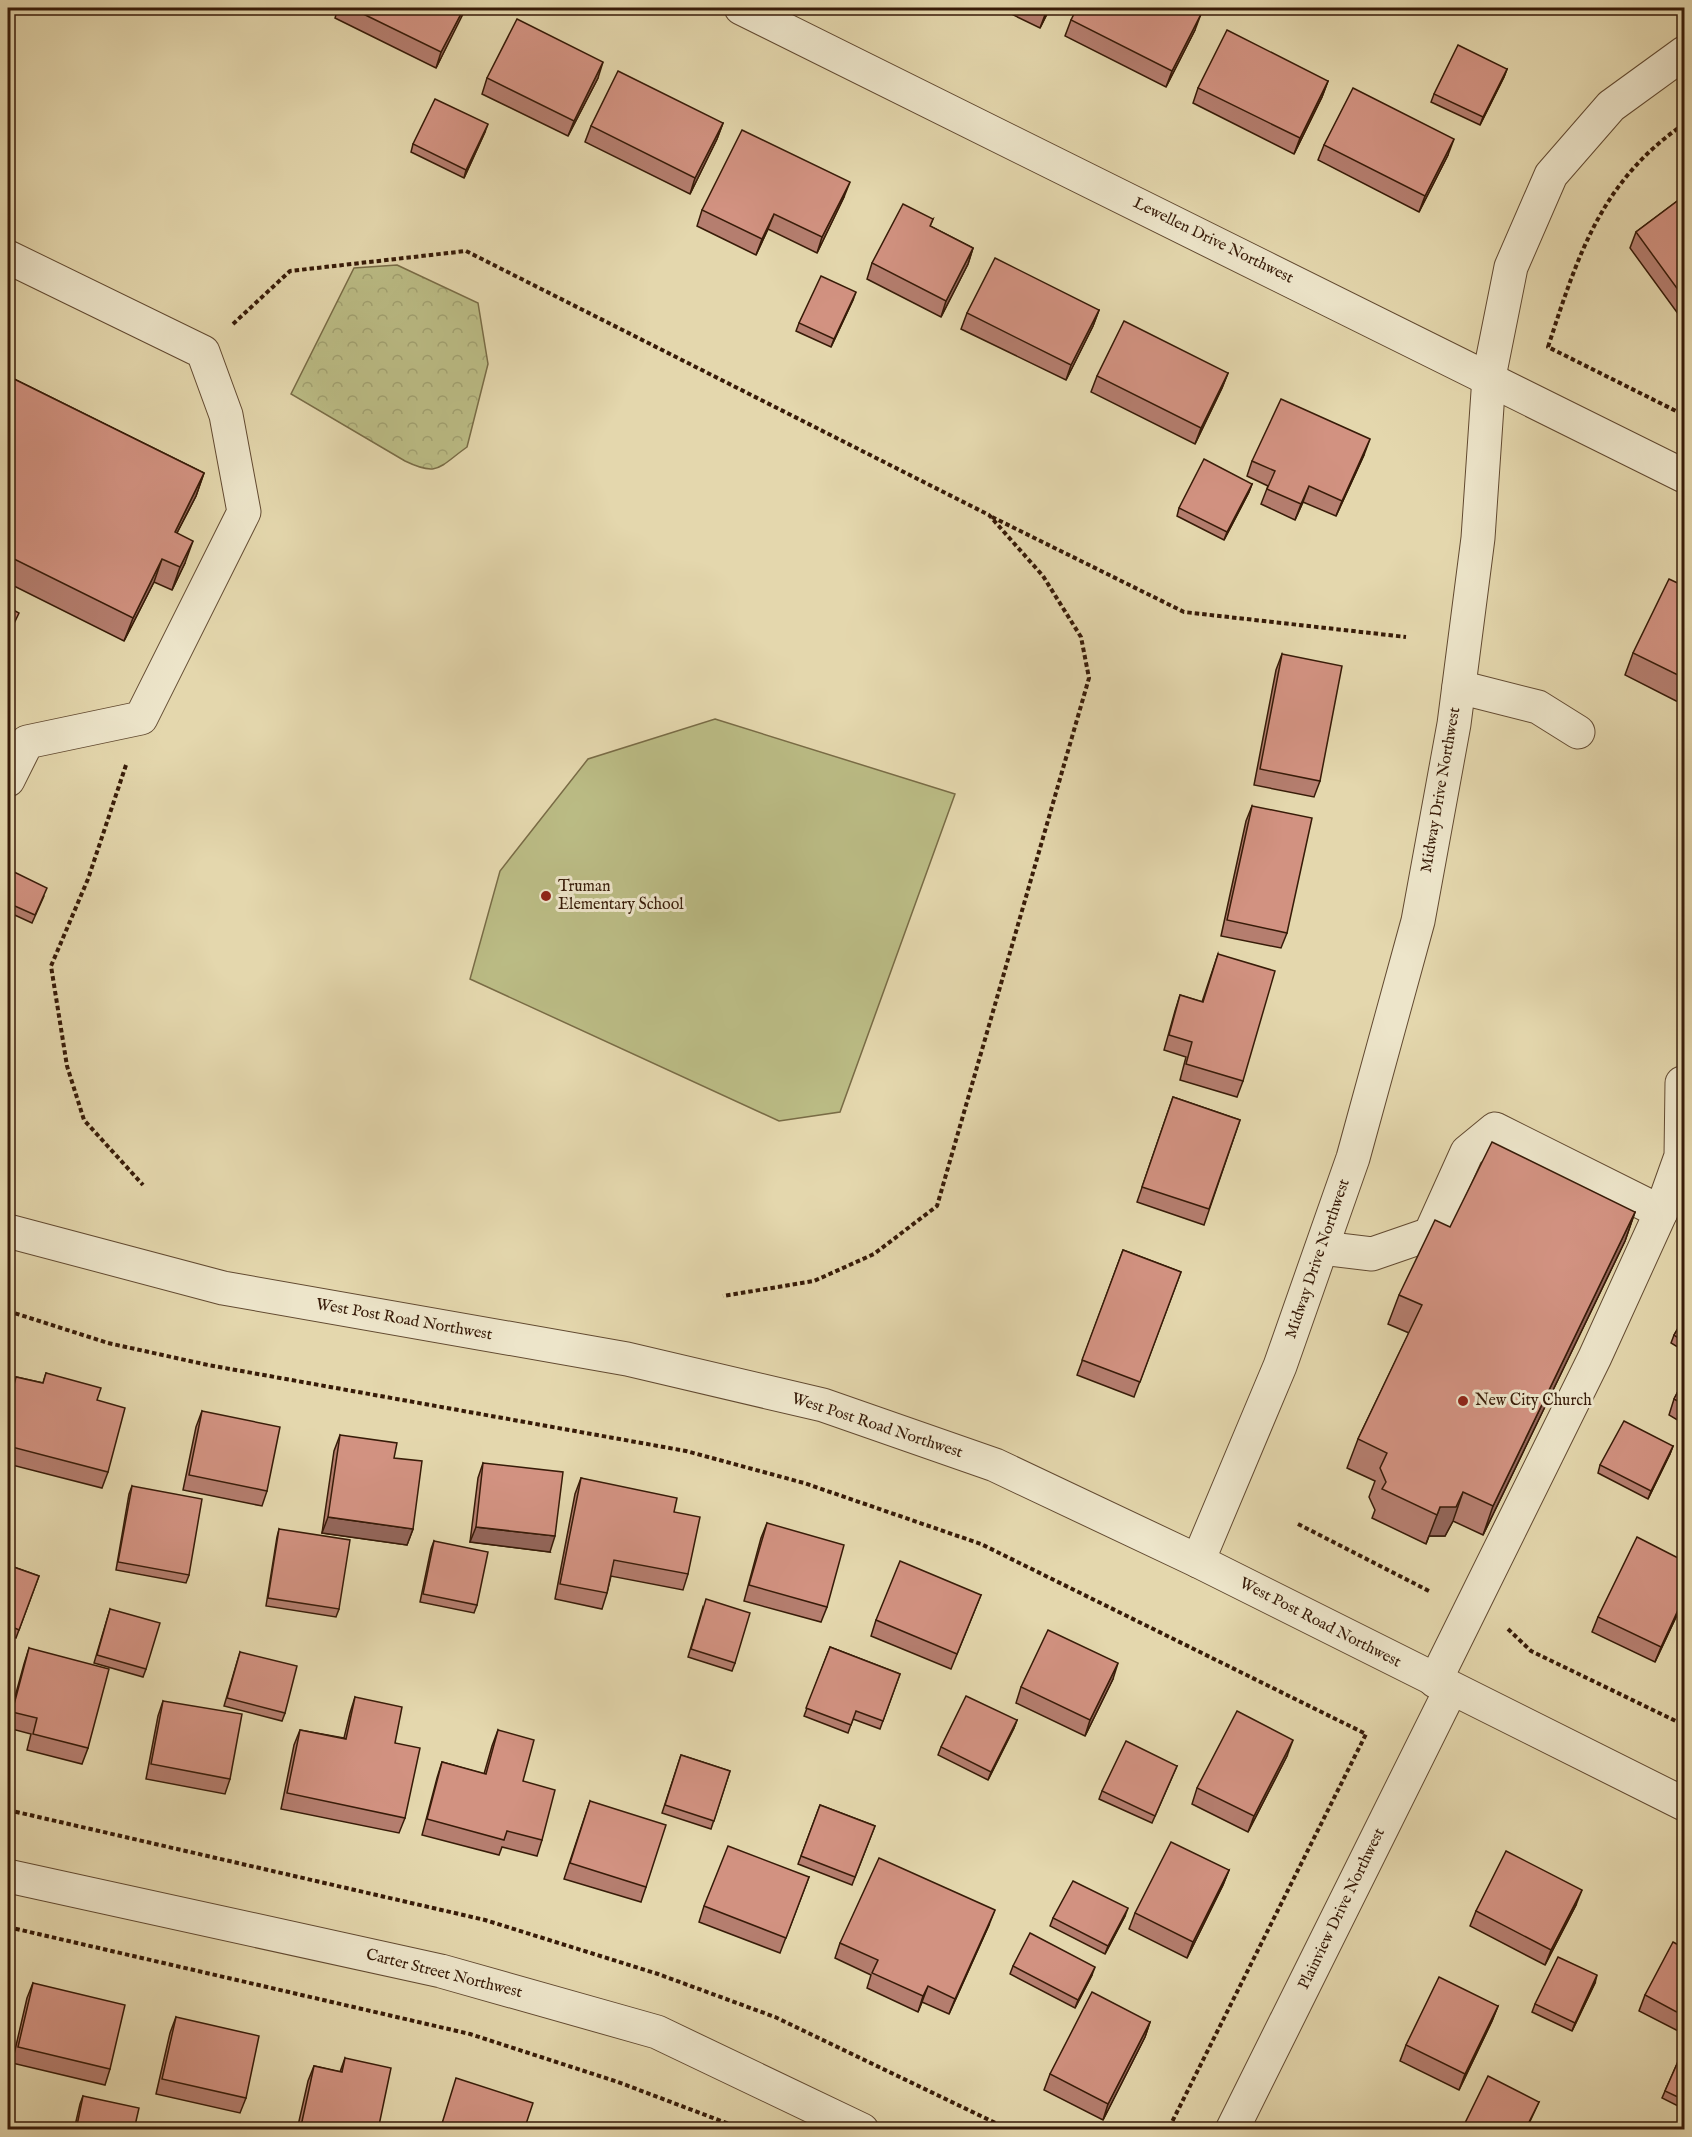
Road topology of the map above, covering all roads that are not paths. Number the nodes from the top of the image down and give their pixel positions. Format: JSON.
{"nodes":[{"id":1,"x":741,"y":8,"type":"edge"},
{"id":2,"x":1684,"y":53,"type":"edge"},
{"id":3,"x":8,"y":257,"type":"edge"},
{"id":4,"x":1489,"y":377,"type":"junction"},
{"id":5,"x":1684,"y":476,"type":"edge"},
{"id":6,"x":1459,"y":687,"type":"junction"},
{"id":7,"x":1578,"y":732,"type":"dead end"},
{"id":8,"x":8,"y":780,"type":"edge"},
{"id":9,"x":1683,"y":1083,"type":"dead end"},
{"id":10,"x":1660,"y":1212,"type":"junction"},
{"id":11,"x":8,"y":1231,"type":"edge"},
{"id":12,"x":1322,"y":1248,"type":"junction"},
{"id":13,"x":1198,"y":1561,"type":"junction"},
{"id":14,"x":1443,"y":1685,"type":"junction"},
{"id":15,"x":1684,"y":1804,"type":"edge"},
{"id":16,"x":8,"y":1876,"type":"edge"},
{"id":17,"x":862,"y":2130,"type":"edge"},
{"id":18,"x":1232,"y":2130,"type":"edge"}],
"edges":[{"from":1,"to":4,"type":"street","name":"Lewellen Drive Northwest"},
{"from":2,"to":4,"type":"street","name":"Midway Drive Northwest"},
{"from":3,"to":8,"type":"street"},
{"from":4,"to":5,"type":"street","name":"Lewellen Drive Northwest"},
{"from":4,"to":6,"type":"street","name":"Midway Drive Northwest"},
{"from":6,"to":7,"type":"street"},
{"from":6,"to":12,"type":"street","name":"Midway Drive Northwest"},
{"from":9,"to":10,"type":"street","name":"Plainview Drive Northwest"},
{"from":10,"to":12,"type":"street"},
{"from":10,"to":14,"type":"street","name":"Plainview Drive Northwest"},
{"from":11,"to":13,"type":"street","name":"West Post Road Northwest"},
{"from":12,"to":13,"type":"street","name":"Midway Drive Northwest"},
{"from":13,"to":14,"type":"street","name":"West Post Road Northwest"},
{"from":14,"to":15,"type":"street","name":"West Post Road Northwest"},
{"from":14,"to":18,"type":"street","name":"Plainview Drive Northwest"},
{"from":16,"to":17,"type":"street","name":"Carter Street Northwest"}]}
